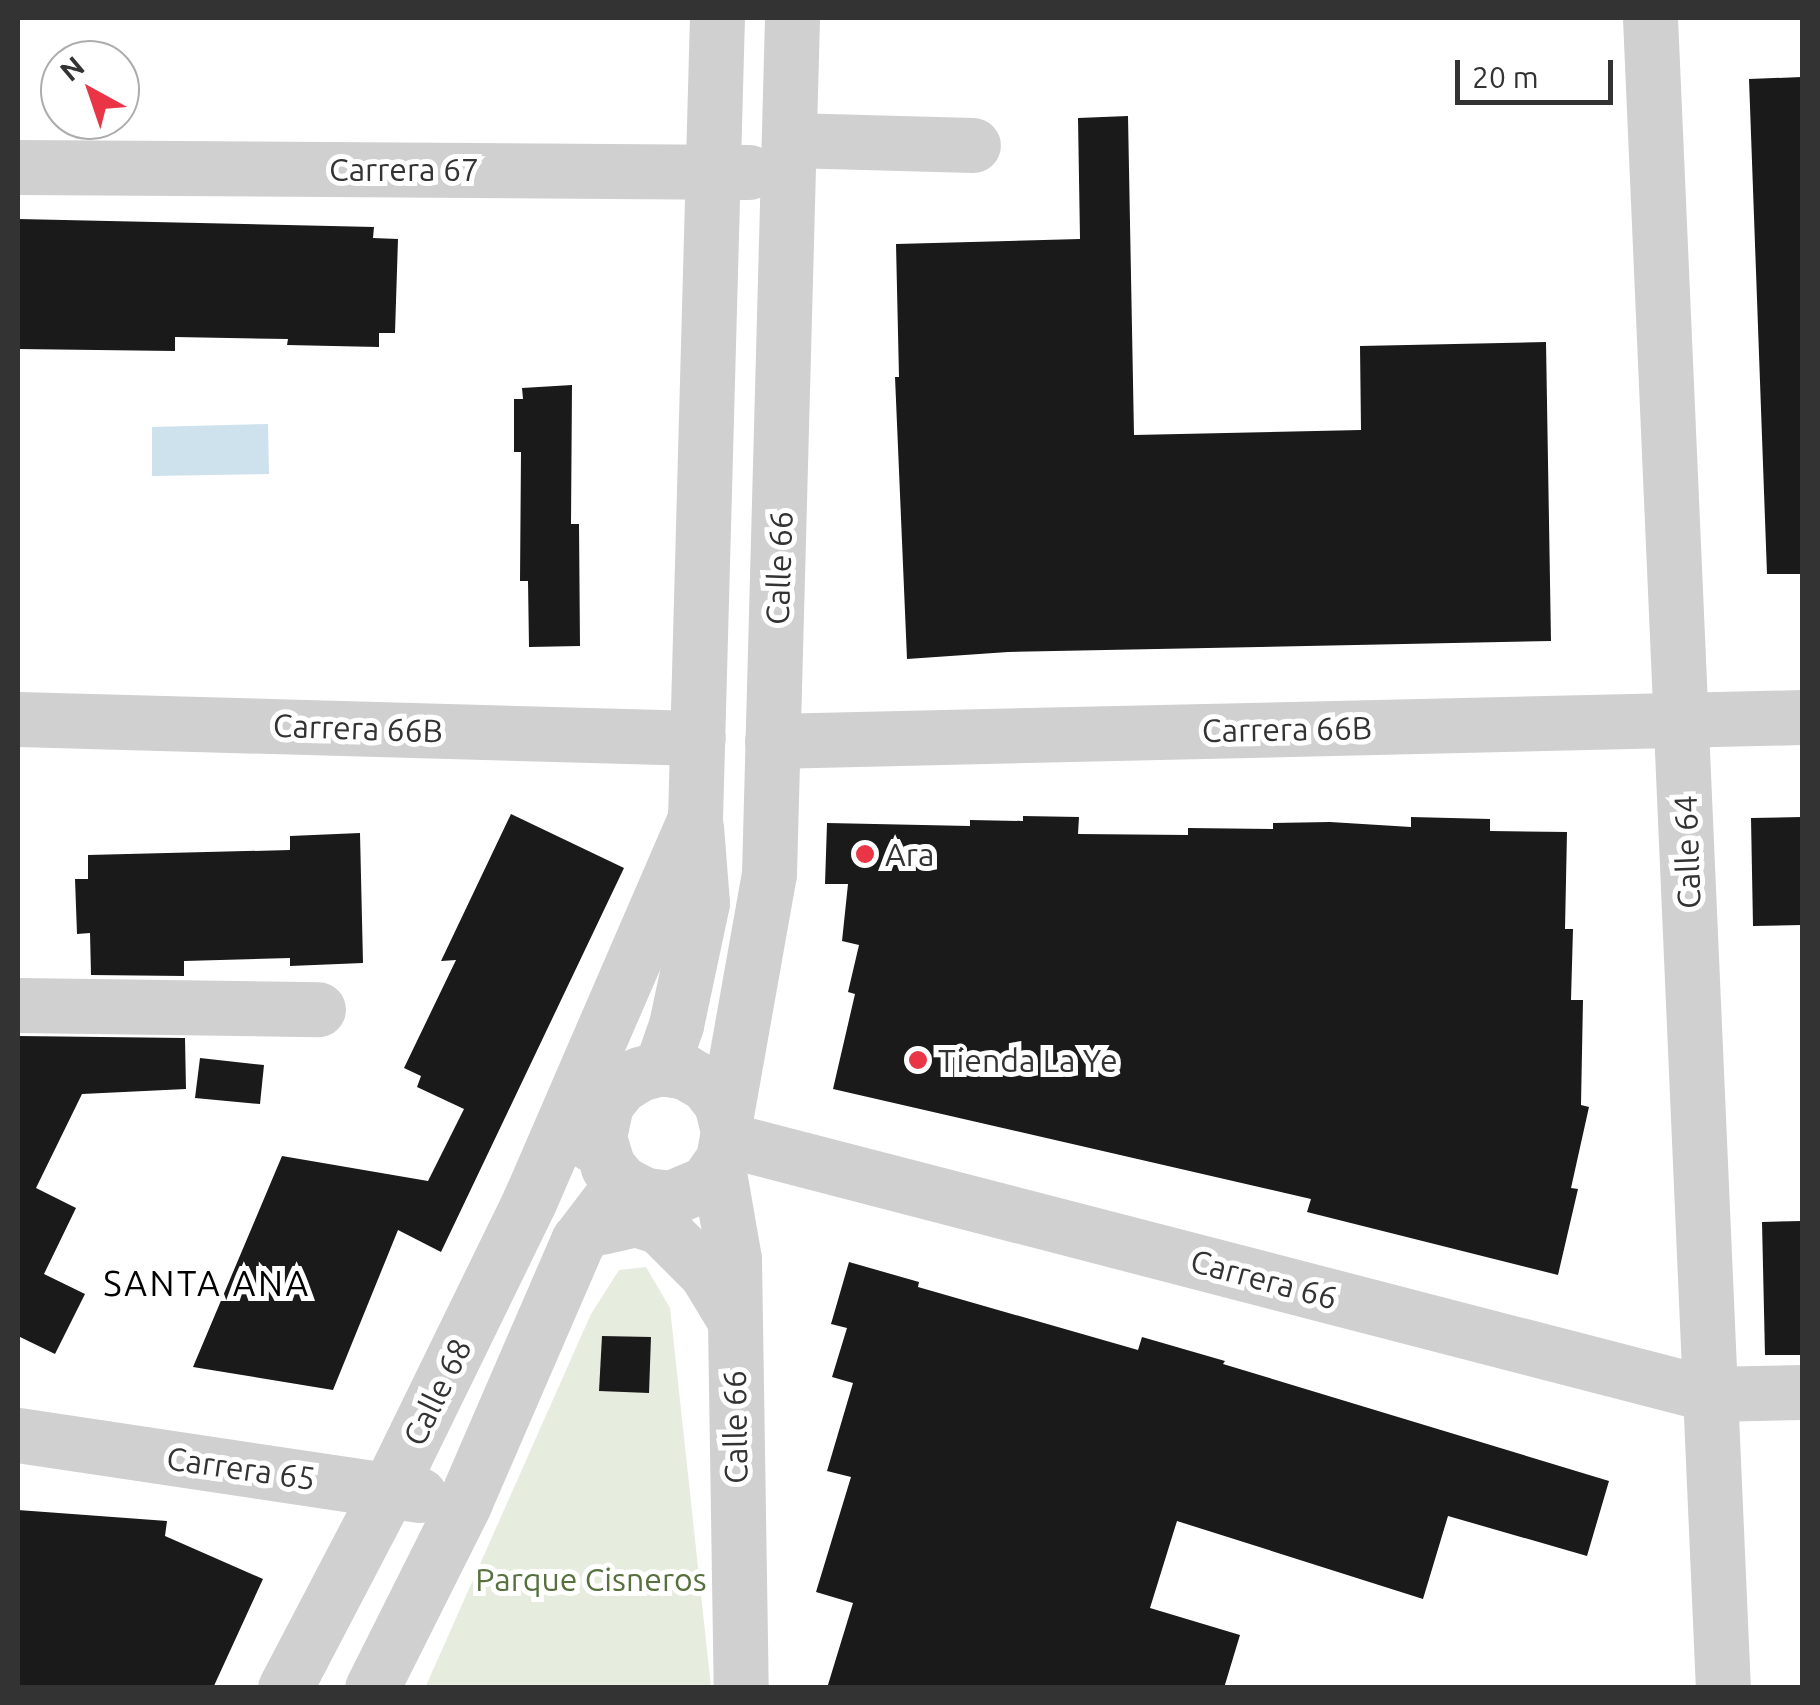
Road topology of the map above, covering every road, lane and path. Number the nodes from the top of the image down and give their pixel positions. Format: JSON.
{"nodes":[{"id":1,"x":717,"y":18,"type":"edge"},
{"id":2,"x":792,"y":18,"type":"edge"},
{"id":3,"x":1650,"y":18,"type":"edge"},
{"id":4,"x":973,"y":145,"type":"dead end"},
{"id":5,"x":791,"y":157,"type":"junction"},
{"id":6,"x":18,"y":166,"type":"edge"},
{"id":7,"x":715,"y":172,"type":"junction"},
{"id":8,"x":784,"y":420,"type":"junction"},
{"id":9,"x":706,"y":422,"type":"junction"},
{"id":10,"x":1802,"y":717,"type":"edge"},
{"id":11,"x":18,"y":719,"type":"edge"},
{"id":12,"x":1682,"y":719,"type":"junction"},
{"id":13,"x":698,"y":738,"type":"junction"},
{"id":14,"x":772,"y":742,"type":"junction"},
{"id":15,"x":695,"y":820,"type":"junction"},
{"id":16,"x":18,"y":1006,"type":"edge"},
{"id":17,"x":318,"y":1009,"type":"dead end"},
{"id":18,"x":661,"y":1068,"type":"junction"},
{"id":19,"x":724,"y":1141,"type":"junction"},
{"id":20,"x":618,"y":1153,"type":"junction"},
{"id":21,"x":578,"y":1241,"type":"junction"},
{"id":22,"x":719,"y":1294,"type":"junction"},
{"id":23,"x":1802,"y":1392,"type":"edge"},
{"id":24,"x":1709,"y":1394,"type":"junction"},
{"id":25,"x":18,"y":1435,"type":"edge"},
{"id":26,"x":389,"y":1489,"type":"junction"},
{"id":27,"x":464,"y":1504,"type":"junction"},
{"id":28,"x":285,"y":1688,"type":"edge"},
{"id":29,"x":372,"y":1688,"type":"edge"},
{"id":30,"x":741,"y":1688,"type":"edge"},
{"id":31,"x":1723,"y":1688,"type":"edge"}],
"edges":[{"from":1,"to":7,"type":"street"},
{"from":2,"to":5,"type":"street","name":"Calle 66"},
{"from":3,"to":12,"type":"street","name":"Calle 64"},
{"from":4,"to":5,"type":"street","name":"Carrera 67"},
{"from":5,"to":7,"type":"street","name":"Carrera 67"},
{"from":5,"to":8,"type":"street","name":"Calle 66"},
{"from":6,"to":7,"type":"street","name":"Carrera 67"},
{"from":7,"to":9,"type":"street"},
{"from":8,"to":9,"type":"street"},
{"from":8,"to":14,"type":"street","name":"Calle 66"},
{"from":9,"to":13,"type":"street"},
{"from":10,"to":12,"type":"street","name":"Carrera 66B"},
{"from":11,"to":13,"type":"street","name":"Carrera 66B"},
{"from":12,"to":14,"type":"street","name":"Carrera 66B"},
{"from":12,"to":24,"type":"street","name":"Calle 64"},
{"from":13,"to":15,"type":"street"},
{"from":14,"to":19,"type":"street","name":"Calle 66"},
{"from":15,"to":18,"type":"street"},
{"from":15,"to":20,"type":"street"},
{"from":16,"to":17,"type":"street"},
{"from":18,"to":19,"type":"street"},
{"from":18,"to":20,"type":"street"},
{"from":19,"to":20,"type":"street"},
{"from":19,"to":22,"type":"street","name":"Calle 66"},
{"from":19,"to":24,"type":"street","name":"Carrera 66"},
{"from":20,"to":21,"type":"street","name":"Calle 68"},
{"from":20,"to":22,"type":"street"},
{"from":20,"to":26,"type":"street","name":"Calle 68"},
{"from":21,"to":22,"type":"street"},
{"from":21,"to":27,"type":"street","name":"Calle 68"},
{"from":22,"to":30,"type":"street","name":"Calle 66"},
{"from":23,"to":24,"type":"street","name":"Carrera 66"},
{"from":24,"to":31,"type":"street","name":"Calle 64"},
{"from":25,"to":26,"type":"street","name":"Carrera 65"},
{"from":26,"to":27,"type":"street","name":"Carrera 65"},
{"from":26,"to":28,"type":"street","name":"Calle 68"},
{"from":27,"to":29,"type":"street","name":"Calle 68"}]}
